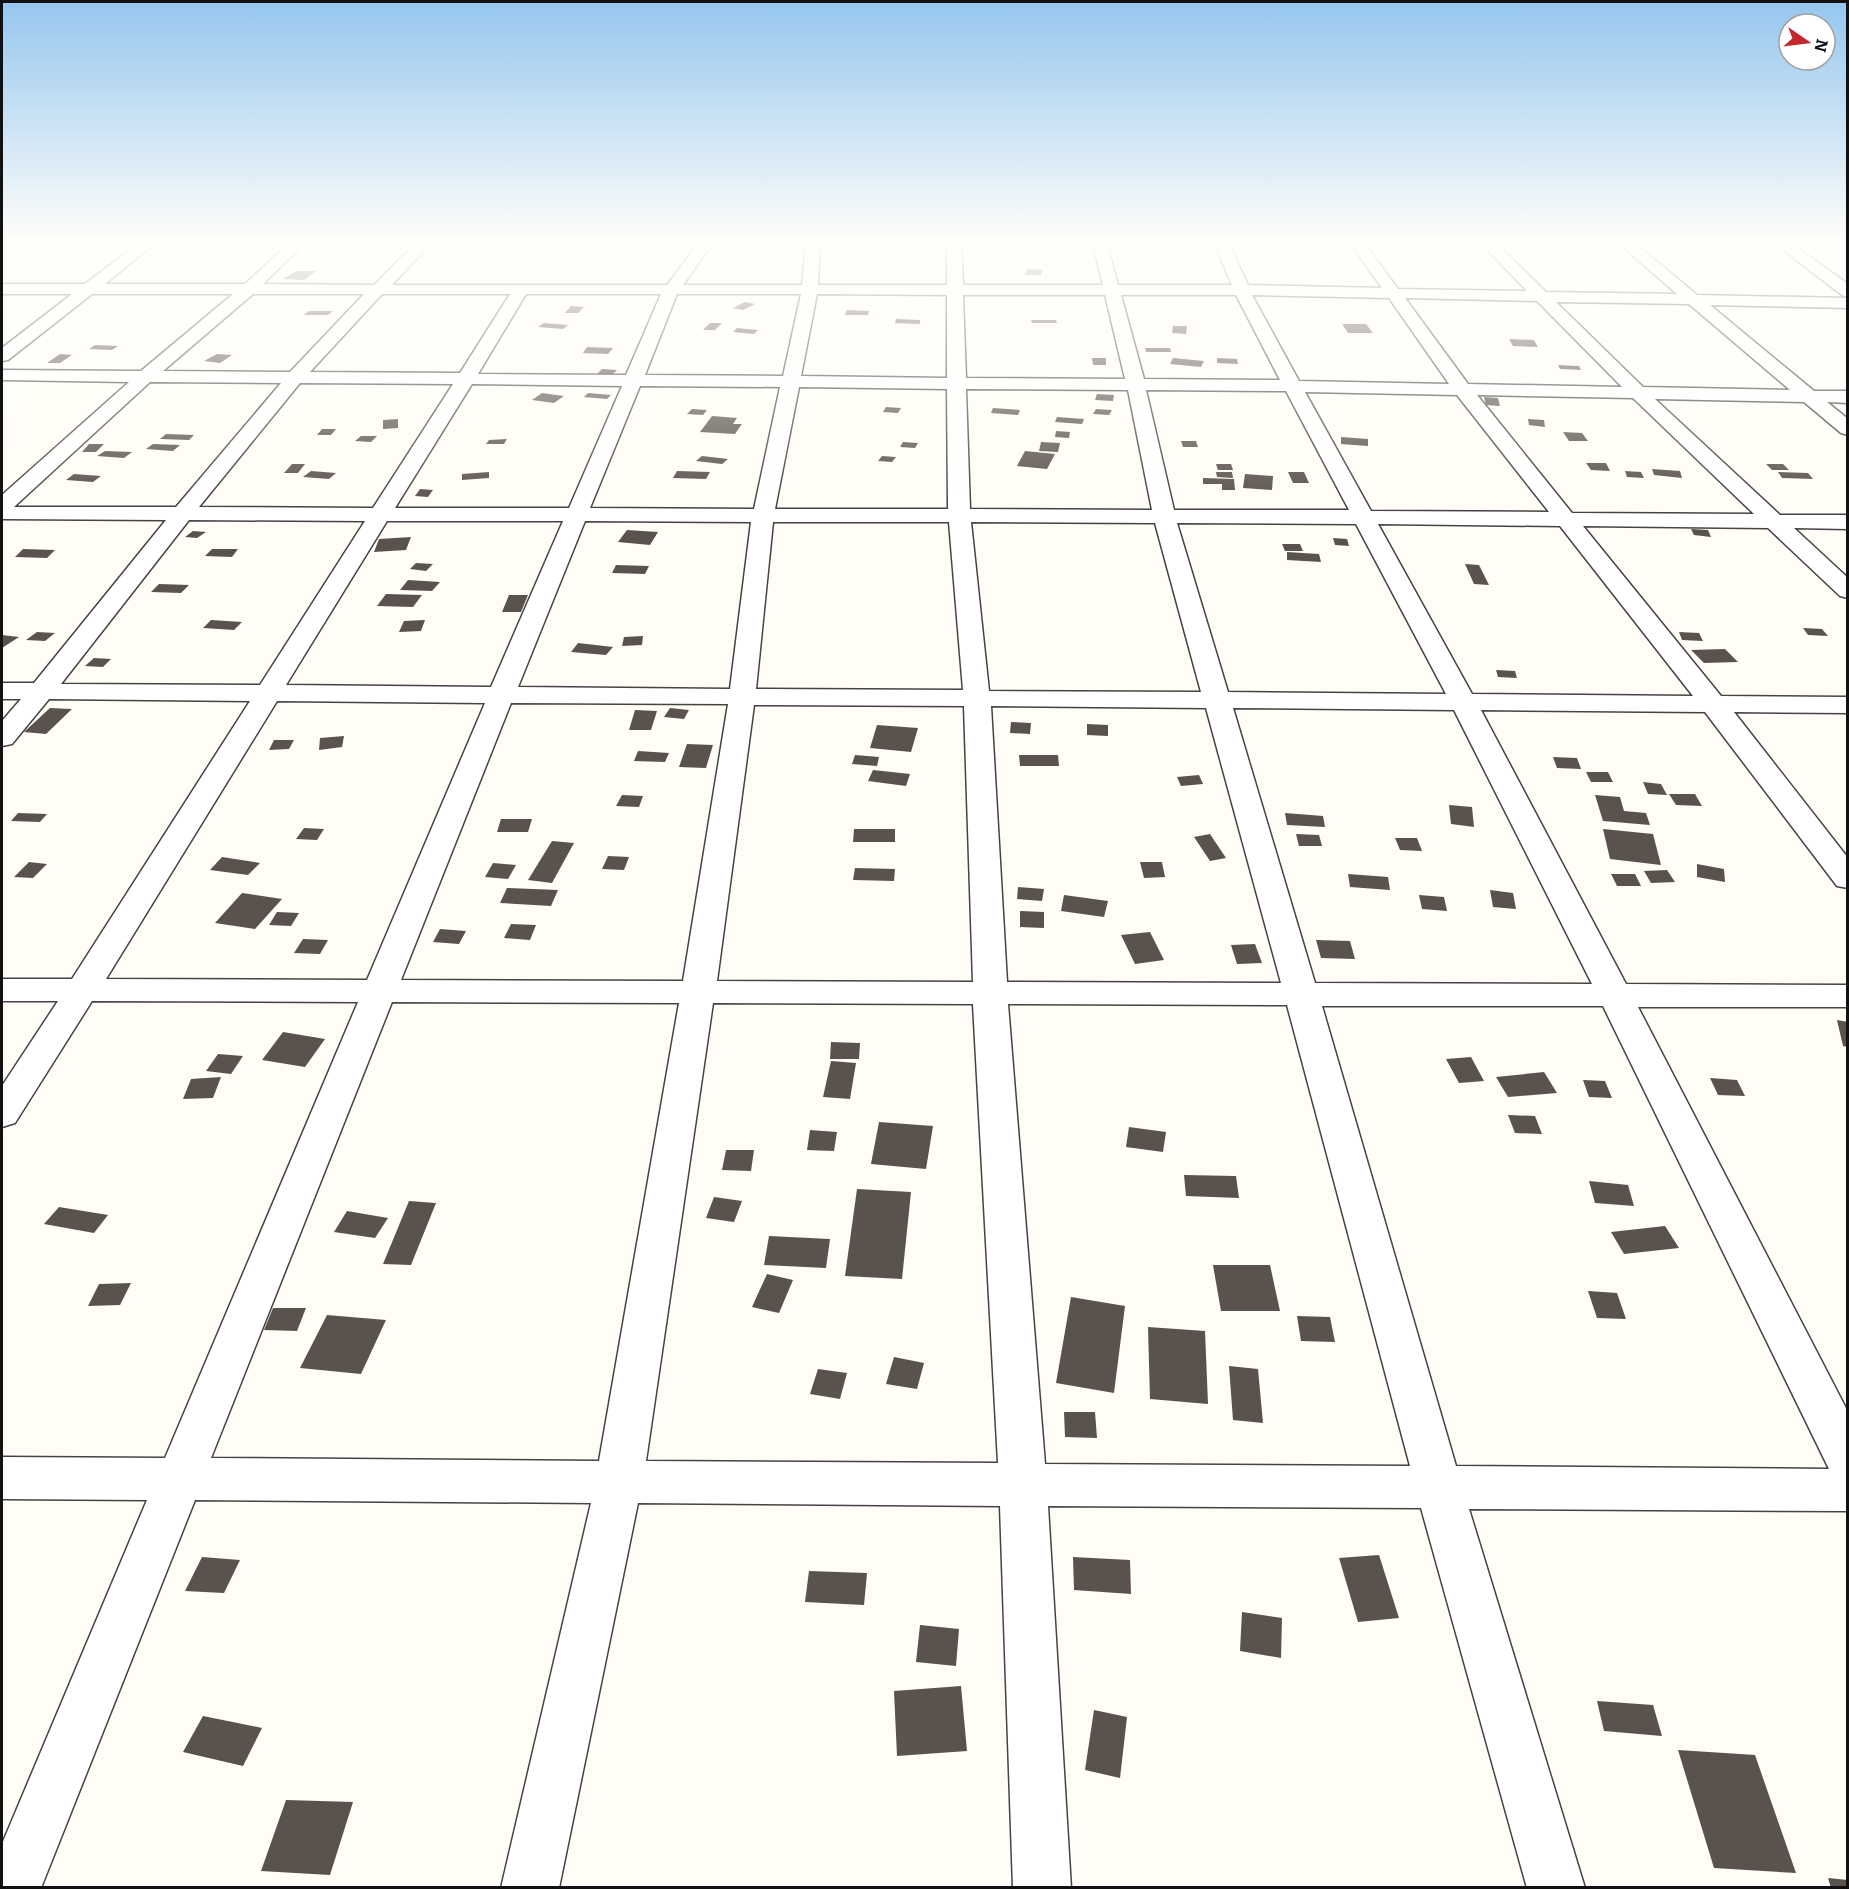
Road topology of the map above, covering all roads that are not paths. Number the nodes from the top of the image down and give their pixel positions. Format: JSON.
{"nodes":[{"id":1,"x":37,"y":328,"type":"edge"},
{"id":2,"x":203,"y":328,"type":"edge"},
{"id":3,"x":342,"y":328,"type":"edge"},
{"id":4,"x":498,"y":328,"type":"edge"},
{"id":5,"x":655,"y":328,"type":"edge"},
{"id":6,"x":802,"y":328,"type":"edge"},
{"id":7,"x":957,"y":328,"type":"edge"},
{"id":8,"x":1121,"y":328,"type":"edge"},
{"id":9,"x":1262,"y":328,"type":"edge"},
{"id":10,"x":1418,"y":328,"type":"edge"},
{"id":11,"x":1572,"y":328,"type":"edge"},
{"id":12,"x":1728,"y":328,"type":"edge"},
{"id":13,"x":2,"y":356,"type":"edge"},
{"id":14,"x":2,"y":375,"type":"edge"},
{"id":15,"x":145,"y":377,"type":"junction"},
{"id":16,"x":295,"y":378,"type":"junction"},
{"id":17,"x":467,"y":379,"type":"junction"},
{"id":18,"x":633,"y":381,"type":"junction"},
{"id":19,"x":791,"y":382,"type":"junction"},
{"id":20,"x":958,"y":384,"type":"junction"},
{"id":21,"x":1136,"y":385,"type":"junction"},
{"id":22,"x":1292,"y":386,"type":"junction"},
{"id":23,"x":1463,"y":390,"type":"junction"},
{"id":24,"x":1638,"y":393,"type":"junction"},
{"id":25,"x":1807,"y":396,"type":"junction"},
{"id":26,"x":1848,"y":397,"type":"edge"},
{"id":27,"x":1848,"y":429,"type":"edge"},
{"id":28,"x":2,"y":506,"type":"edge"},
{"id":29,"x":2,"y":513,"type":"edge"},
{"id":30,"x":183,"y":513,"type":"junction"},
{"id":31,"x":380,"y":514,"type":"junction"},
{"id":32,"x":576,"y":514,"type":"junction"},
{"id":33,"x":763,"y":515,"type":"junction"},
{"id":34,"x":959,"y":516,"type":"junction"},
{"id":35,"x":1164,"y":516,"type":"junction"},
{"id":36,"x":1363,"y":517,"type":"junction"},
{"id":37,"x":1565,"y":519,"type":"junction"},
{"id":38,"x":1774,"y":521,"type":"junction"},
{"id":39,"x":1848,"y":522,"type":"edge"},
{"id":40,"x":1848,"y":591,"type":"edge"},
{"id":41,"x":2,"y":691,"type":"edge"},
{"id":42,"x":42,"y":692,"type":"junction"},
{"id":43,"x":268,"y":693,"type":"junction"},
{"id":44,"x":501,"y":695,"type":"junction"},
{"id":45,"x":742,"y":697,"type":"junction"},
{"id":46,"x":976,"y":699,"type":"junction"},
{"id":47,"x":1216,"y":701,"type":"junction"},
{"id":48,"x":1464,"y":703,"type":"junction"},
{"id":49,"x":1714,"y":705,"type":"junction"},
{"id":50,"x":1848,"y":705,"type":"edge"},
{"id":51,"x":2,"y":738,"type":"edge"},
{"id":52,"x":1848,"y":879,"type":"edge"},
{"id":53,"x":2,"y":990,"type":"edge"},
{"id":54,"x":83,"y":990,"type":"junction"},
{"id":55,"x":381,"y":991,"type":"junction"},
{"id":56,"x":698,"y":992,"type":"junction"},
{"id":57,"x":990,"y":993,"type":"junction"},
{"id":58,"x":1301,"y":994,"type":"junction"},
{"id":59,"x":1615,"y":995,"type":"junction"},
{"id":60,"x":1848,"y":996,"type":"edge"},
{"id":61,"x":2,"y":1114,"type":"edge"},
{"id":62,"x":1848,"y":1459,"type":"edge"},
{"id":63,"x":2,"y":1478,"type":"edge"},
{"id":64,"x":181,"y":1479,"type":"junction"},
{"id":65,"x":619,"y":1482,"type":"junction"},
{"id":66,"x":1023,"y":1485,"type":"junction"},
{"id":67,"x":1439,"y":1488,"type":"junction"},
{"id":68,"x":1848,"y":1490,"type":"edge"},
{"id":69,"x":12,"y":1887,"type":"edge"},
{"id":70,"x":530,"y":1887,"type":"edge"},
{"id":71,"x":1042,"y":1887,"type":"edge"},
{"id":72,"x":1556,"y":1887,"type":"edge"}],
"edges":[{"from":1,"to":13,"type":"street"},
{"from":2,"to":15,"type":"street"},
{"from":3,"to":16,"type":"street"},
{"from":4,"to":17,"type":"street"},
{"from":5,"to":18,"type":"street"},
{"from":6,"to":19,"type":"street"},
{"from":7,"to":20,"type":"street"},
{"from":8,"to":21,"type":"street"},
{"from":9,"to":22,"type":"street"},
{"from":10,"to":23,"type":"street"},
{"from":11,"to":24,"type":"street"},
{"from":12,"to":25,"type":"street"},
{"from":14,"to":15,"type":"street"},
{"from":15,"to":16,"type":"street"},
{"from":15,"to":28,"type":"street"},
{"from":16,"to":17,"type":"street"},
{"from":16,"to":30,"type":"street"},
{"from":17,"to":18,"type":"street"},
{"from":17,"to":31,"type":"street"},
{"from":18,"to":19,"type":"street"},
{"from":18,"to":32,"type":"street"},
{"from":19,"to":20,"type":"street"},
{"from":19,"to":33,"type":"street"},
{"from":20,"to":21,"type":"street"},
{"from":20,"to":34,"type":"street"},
{"from":21,"to":22,"type":"street"},
{"from":21,"to":35,"type":"street"},
{"from":22,"to":23,"type":"street"},
{"from":22,"to":36,"type":"street"},
{"from":23,"to":24,"type":"street"},
{"from":23,"to":37,"type":"street"},
{"from":24,"to":25,"type":"street"},
{"from":24,"to":38,"type":"street"},
{"from":25,"to":26,"type":"street"},
{"from":25,"to":27,"type":"street"},
{"from":29,"to":30,"type":"street"},
{"from":30,"to":31,"type":"street"},
{"from":30,"to":42,"type":"street"},
{"from":31,"to":32,"type":"street"},
{"from":31,"to":43,"type":"street"},
{"from":32,"to":33,"type":"street"},
{"from":32,"to":44,"type":"street"},
{"from":33,"to":34,"type":"street"},
{"from":33,"to":45,"type":"street"},
{"from":34,"to":35,"type":"street"},
{"from":34,"to":46,"type":"street"},
{"from":35,"to":36,"type":"street"},
{"from":35,"to":47,"type":"street"},
{"from":36,"to":37,"type":"street"},
{"from":36,"to":48,"type":"street"},
{"from":37,"to":38,"type":"street"},
{"from":37,"to":49,"type":"street"},
{"from":38,"to":39,"type":"street"},
{"from":38,"to":40,"type":"street"},
{"from":41,"to":42,"type":"street"},
{"from":42,"to":43,"type":"street"},
{"from":42,"to":51,"type":"street"},
{"from":43,"to":44,"type":"street"},
{"from":43,"to":54,"type":"street"},
{"from":44,"to":45,"type":"street"},
{"from":44,"to":55,"type":"street"},
{"from":45,"to":46,"type":"street"},
{"from":45,"to":56,"type":"street"},
{"from":46,"to":47,"type":"street"},
{"from":46,"to":57,"type":"street"},
{"from":47,"to":48,"type":"street"},
{"from":47,"to":58,"type":"street"},
{"from":48,"to":49,"type":"street"},
{"from":48,"to":59,"type":"street"},
{"from":49,"to":50,"type":"street"},
{"from":49,"to":52,"type":"street"},
{"from":53,"to":54,"type":"street"},
{"from":54,"to":55,"type":"street"},
{"from":54,"to":61,"type":"street"},
{"from":55,"to":56,"type":"street"},
{"from":55,"to":64,"type":"street"},
{"from":56,"to":57,"type":"street"},
{"from":56,"to":65,"type":"street"},
{"from":57,"to":58,"type":"street"},
{"from":57,"to":66,"type":"street"},
{"from":58,"to":59,"type":"street"},
{"from":58,"to":67,"type":"street"},
{"from":59,"to":60,"type":"street"},
{"from":59,"to":62,"type":"street"},
{"from":63,"to":64,"type":"street"},
{"from":64,"to":65,"type":"street"},
{"from":64,"to":69,"type":"street"},
{"from":65,"to":66,"type":"street"},
{"from":65,"to":70,"type":"street"},
{"from":66,"to":67,"type":"street"},
{"from":66,"to":71,"type":"street"},
{"from":67,"to":68,"type":"street"},
{"from":67,"to":72,"type":"street"}]}
